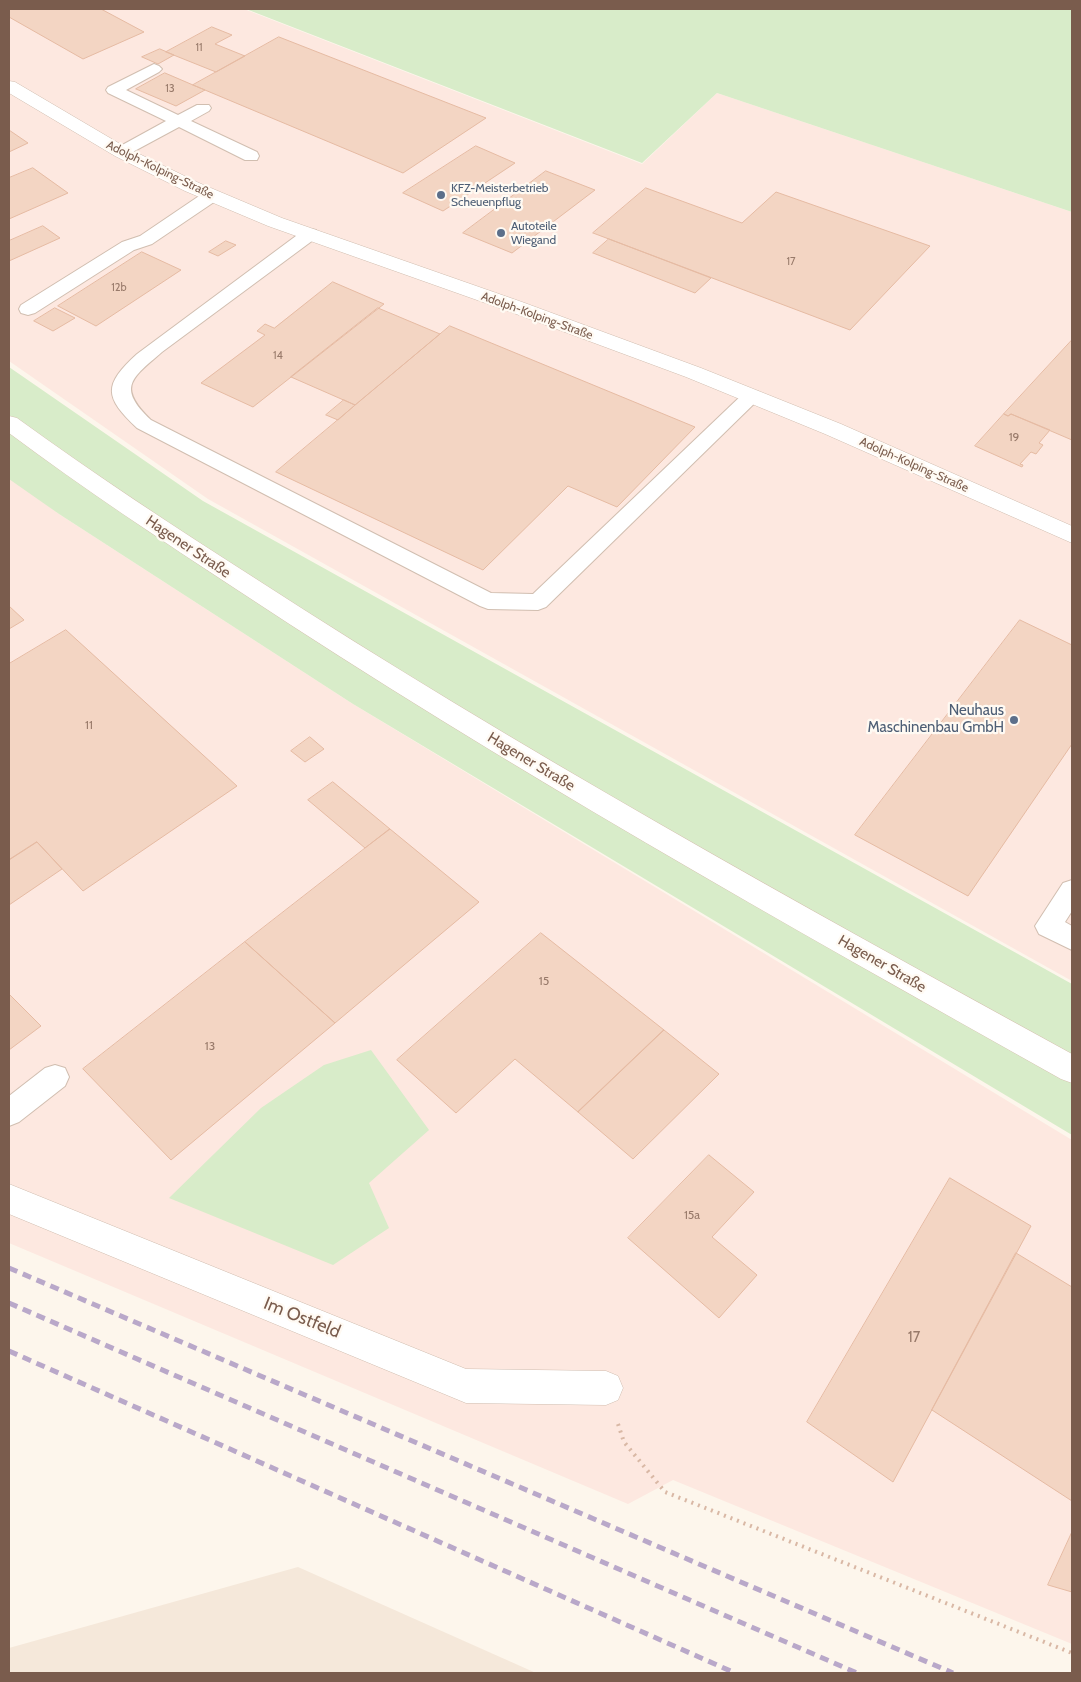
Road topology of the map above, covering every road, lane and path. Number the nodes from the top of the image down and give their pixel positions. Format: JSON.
{"nodes":[{"id":1,"x":154,"y":69,"type":"dead end"},
{"id":2,"x":9,"y":86,"type":"edge"},
{"id":3,"x":203,"y":108,"type":"dead end"},
{"id":4,"x":179,"y":121,"type":"junction"},
{"id":5,"x":121,"y":152,"type":"junction"},
{"id":6,"x":252,"y":156,"type":"dead end"},
{"id":7,"x":211,"y":196,"type":"junction"},
{"id":8,"x":310,"y":234,"type":"junction"},
{"id":9,"x":28,"y":309,"type":"dead end"},
{"id":10,"x":752,"y":396,"type":"junction"},
{"id":11,"x":9,"y":424,"type":"edge"},
{"id":12,"x":1072,"y":535,"type":"edge"},
{"id":13,"x":1072,"y":890,"type":"edge"},
{"id":14,"x":1072,"y":939,"type":"edge"},
{"id":15,"x":1072,"y":1069,"type":"edge"},
{"id":16,"x":54,"y":1077,"type":"dead end"},
{"id":17,"x":9,"y":1113,"type":"edge"},
{"id":18,"x":9,"y":1199,"type":"edge"},
{"id":19,"x":606,"y":1388,"type":"joint"},
{"id":20,"x":1072,"y":1653,"type":"edge"}],
"edges":[{"from":1,"to":4,"type":"lane"},
{"from":2,"to":5,"type":"street","name":"Adolph-Kolping-Straße"},
{"from":3,"to":4,"type":"lane"},
{"from":4,"to":5,"type":"lane"},
{"from":4,"to":6,"type":"lane"},
{"from":5,"to":7,"type":"street","name":"Adolph-Kolping-Straße"},
{"from":7,"to":8,"type":"street","name":"Adolph-Kolping-Straße"},
{"from":7,"to":9,"type":"lane"},
{"from":8,"to":10,"type":"street","name":"Adolph-Kolping-Straße"},
{"from":8,"to":10,"type":"lane"},
{"from":10,"to":12,"type":"street","name":"Adolph-Kolping-Straße"},
{"from":11,"to":15,"type":"street","name":"Hagener Straße"},
{"from":13,"to":14,"type":"lane"},
{"from":16,"to":17,"type":"lane"},
{"from":18,"to":19,"type":"street","name":"Im Ostfeld"},
{"from":19,"to":20,"type":"path"}]}
